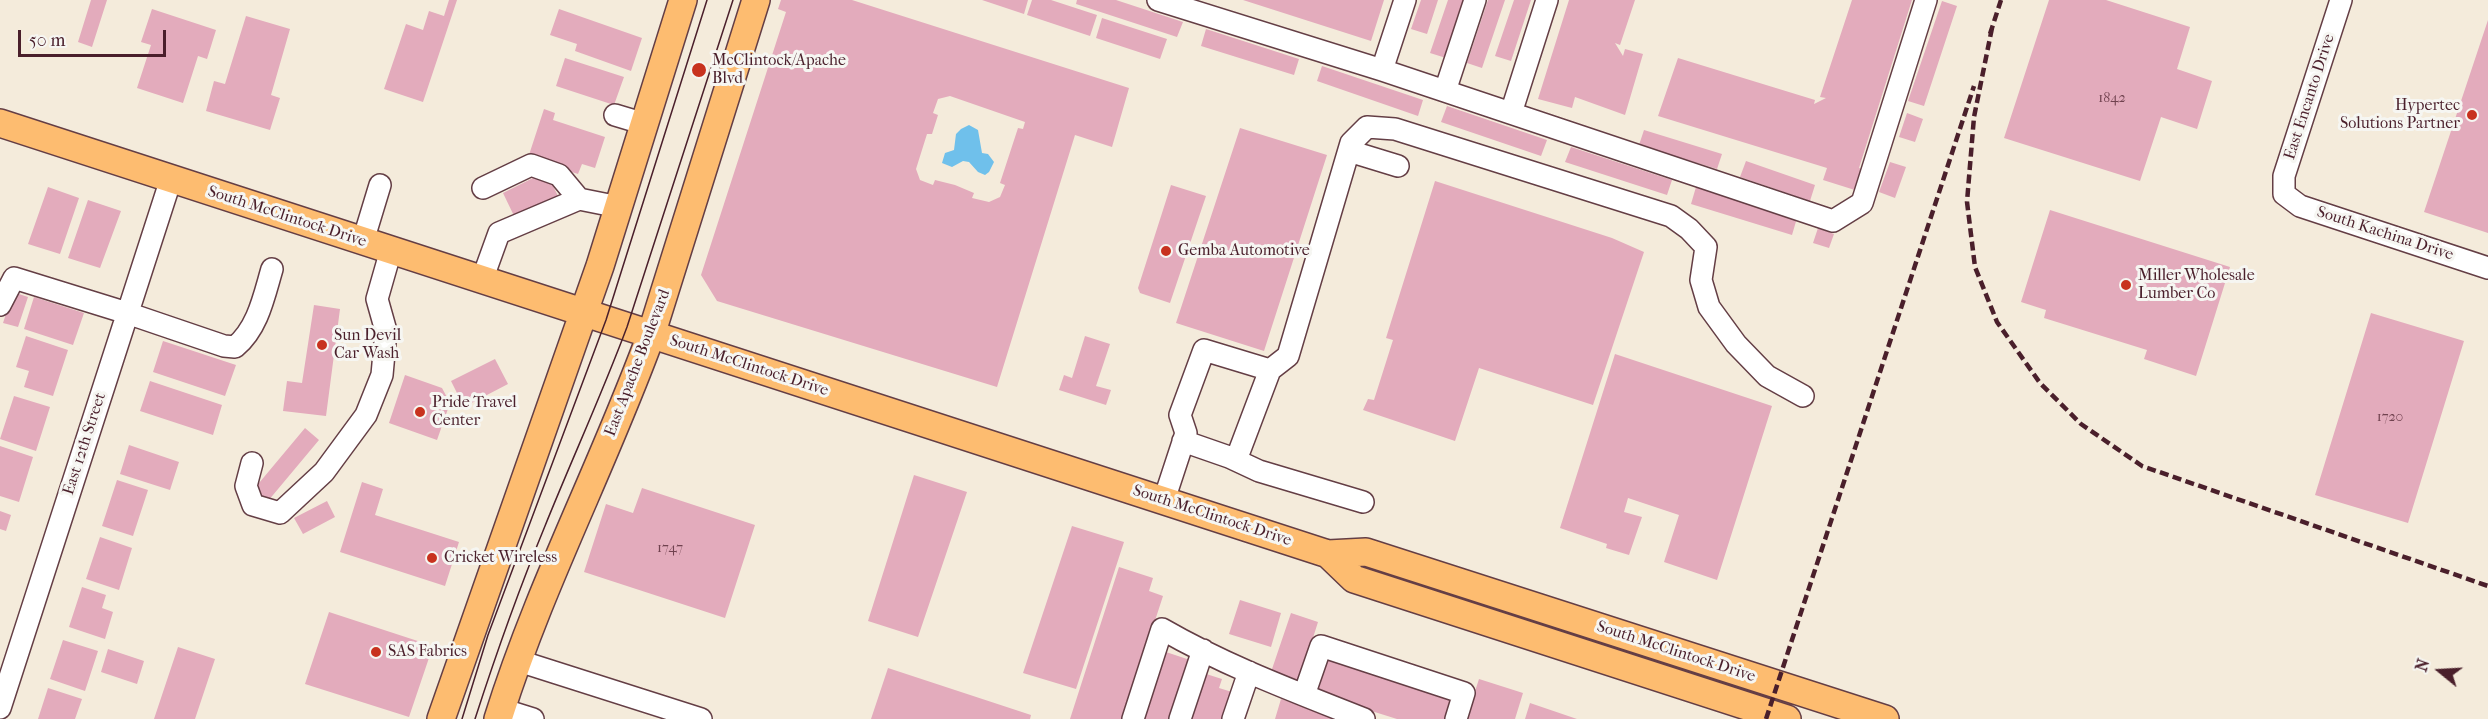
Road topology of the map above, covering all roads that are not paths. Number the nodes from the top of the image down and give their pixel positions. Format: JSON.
{"nodes":[{"id":1,"x":683,"y":0,"type":"edge"},
{"id":2,"x":756,"y":0,"type":"edge"},
{"id":3,"x":1158,"y":0,"type":"edge"},
{"id":4,"x":1405,"y":0,"type":"edge"},
{"id":5,"x":1475,"y":0,"type":"edge"},
{"id":6,"x":1547,"y":0,"type":"edge"},
{"id":7,"x":1926,"y":0,"type":"edge"},
{"id":8,"x":2341,"y":0,"type":"edge"},
{"id":9,"x":1382,"y":70,"type":"junction"},
{"id":10,"x":1445,"y":91,"type":"junction"},
{"id":11,"x":1511,"y":113,"type":"junction"},
{"id":12,"x":615,"y":115,"type":"dead end"},
{"id":13,"x":0,"y":123,"type":"edge"},
{"id":14,"x":645,"y":124,"type":"junction"},
{"id":15,"x":1349,"y":151,"type":"junction"},
{"id":16,"x":1398,"y":166,"type":"dead end"},
{"id":17,"x":171,"y":179,"type":"junction"},
{"id":18,"x":380,"y":186,"type":"dead end"},
{"id":19,"x":483,"y":188,"type":"dead end"},
{"id":20,"x":2284,"y":194,"type":"joint"},
{"id":21,"x":579,"y":199,"type":"junction"},
{"id":22,"x":619,"y":207,"type":"junction"},
{"id":23,"x":363,"y":241,"type":"junction"},
{"id":24,"x":390,"y":250,"type":"junction"},
{"id":25,"x":2488,"y":268,"type":"edge"},
{"id":26,"x":272,"y":270,"type":"dead end"},
{"id":27,"x":482,"y":280,"type":"junction"},
{"id":28,"x":0,"y":305,"type":"edge"},
{"id":29,"x":127,"y":313,"type":"junction"},
{"id":30,"x":584,"y":313,"type":"junction"},
{"id":31,"x":651,"y":335,"type":"junction"},
{"id":32,"x":1270,"y":370,"type":"junction"},
{"id":33,"x":1803,"y":396,"type":"dead end"},
{"id":34,"x":1183,"y":441,"type":"junction"},
{"id":35,"x":1236,"y":460,"type":"junction"},
{"id":36,"x":252,"y":464,"type":"dead end"},
{"id":37,"x":1164,"y":500,"type":"junction"},
{"id":38,"x":1363,"y":502,"type":"dead end"},
{"id":39,"x":1328,"y":554,"type":"junction"},
{"id":40,"x":1203,"y":650,"type":"junction"},
{"id":41,"x":519,"y":661,"type":"junction"},
{"id":42,"x":1250,"y":672,"type":"junction"},
{"id":43,"x":1304,"y":695,"type":"junction"},
{"id":44,"x":0,"y":708,"type":"edge"},
{"id":45,"x":500,"y":714,"type":"edge"},
{"id":46,"x":441,"y":719,"type":"edge"},
{"id":47,"x":533,"y":719,"type":"edge"},
{"id":48,"x":701,"y":719,"type":"edge"},
{"id":49,"x":1133,"y":719,"type":"edge"},
{"id":50,"x":1180,"y":719,"type":"edge"},
{"id":51,"x":1233,"y":719,"type":"edge"},
{"id":52,"x":1363,"y":719,"type":"edge"},
{"id":53,"x":1456,"y":719,"type":"edge"},
{"id":54,"x":1787,"y":719,"type":"edge"},
{"id":55,"x":1885,"y":719,"type":"edge"}],
"edges":[{"from":1,"to":14,"type":"main road"},
{"from":2,"to":31,"type":"main road","name":"East Apache Boulevard"},
{"from":3,"to":9,"type":"street"},
{"from":4,"to":9,"type":"street"},
{"from":5,"to":10,"type":"street"},
{"from":6,"to":11,"type":"street"},
{"from":7,"to":11,"type":"street"},
{"from":8,"to":20,"type":"street","name":"East Encanto Drive"},
{"from":9,"to":10,"type":"street"},
{"from":10,"to":11,"type":"street"},
{"from":12,"to":14,"type":"street"},
{"from":13,"to":17,"type":"main road","name":"South McClintock Drive"},
{"from":14,"to":22,"type":"main road"},
{"from":15,"to":16,"type":"street"},
{"from":15,"to":32,"type":"street"},
{"from":15,"to":33,"type":"street"},
{"from":17,"to":23,"type":"main road","name":"South McClintock Drive"},
{"from":17,"to":29,"type":"street","name":"East 12th Street"},
{"from":18,"to":23,"type":"street"},
{"from":19,"to":21,"type":"street"},
{"from":20,"to":25,"type":"street","name":"South Kachina Drive"},
{"from":21,"to":22,"type":"street"},
{"from":21,"to":27,"type":"street"},
{"from":22,"to":30,"type":"main road"},
{"from":23,"to":24,"type":"main road","name":"South McClintock Drive"},
{"from":24,"to":27,"type":"main road","name":"South McClintock Drive"},
{"from":24,"to":36,"type":"street"},
{"from":26,"to":29,"type":"street"},
{"from":27,"to":30,"type":"main road","name":"South McClintock Drive"},
{"from":28,"to":29,"type":"street"},
{"from":29,"to":44,"type":"street","name":"East 12th Street"},
{"from":30,"to":31,"type":"main road","name":"South McClintock Drive"},
{"from":30,"to":46,"type":"main road"},
{"from":31,"to":37,"type":"main road","name":"South McClintock Drive"},
{"from":31,"to":41,"type":"main road","name":"East Apache Boulevard"},
{"from":32,"to":34,"type":"street"},
{"from":32,"to":35,"type":"street"},
{"from":34,"to":35,"type":"street"},
{"from":34,"to":37,"type":"street"},
{"from":35,"to":38,"type":"street"},
{"from":37,"to":39,"type":"main road","name":"South McClintock Drive"},
{"from":39,"to":54,"type":"main road","name":"South McClintock Drive"},
{"from":39,"to":55,"type":"main road","name":"South McClintock Drive"},
{"from":40,"to":42,"type":"street"},
{"from":40,"to":49,"type":"street"},
{"from":40,"to":50,"type":"street"},
{"from":41,"to":45,"type":"main road","name":"East Apache Boulevard"},
{"from":41,"to":48,"type":"street"},
{"from":42,"to":43,"type":"street"},
{"from":42,"to":51,"type":"street"},
{"from":43,"to":52,"type":"street"},
{"from":43,"to":53,"type":"street"},
{"from":45,"to":47,"type":"street"}]}
